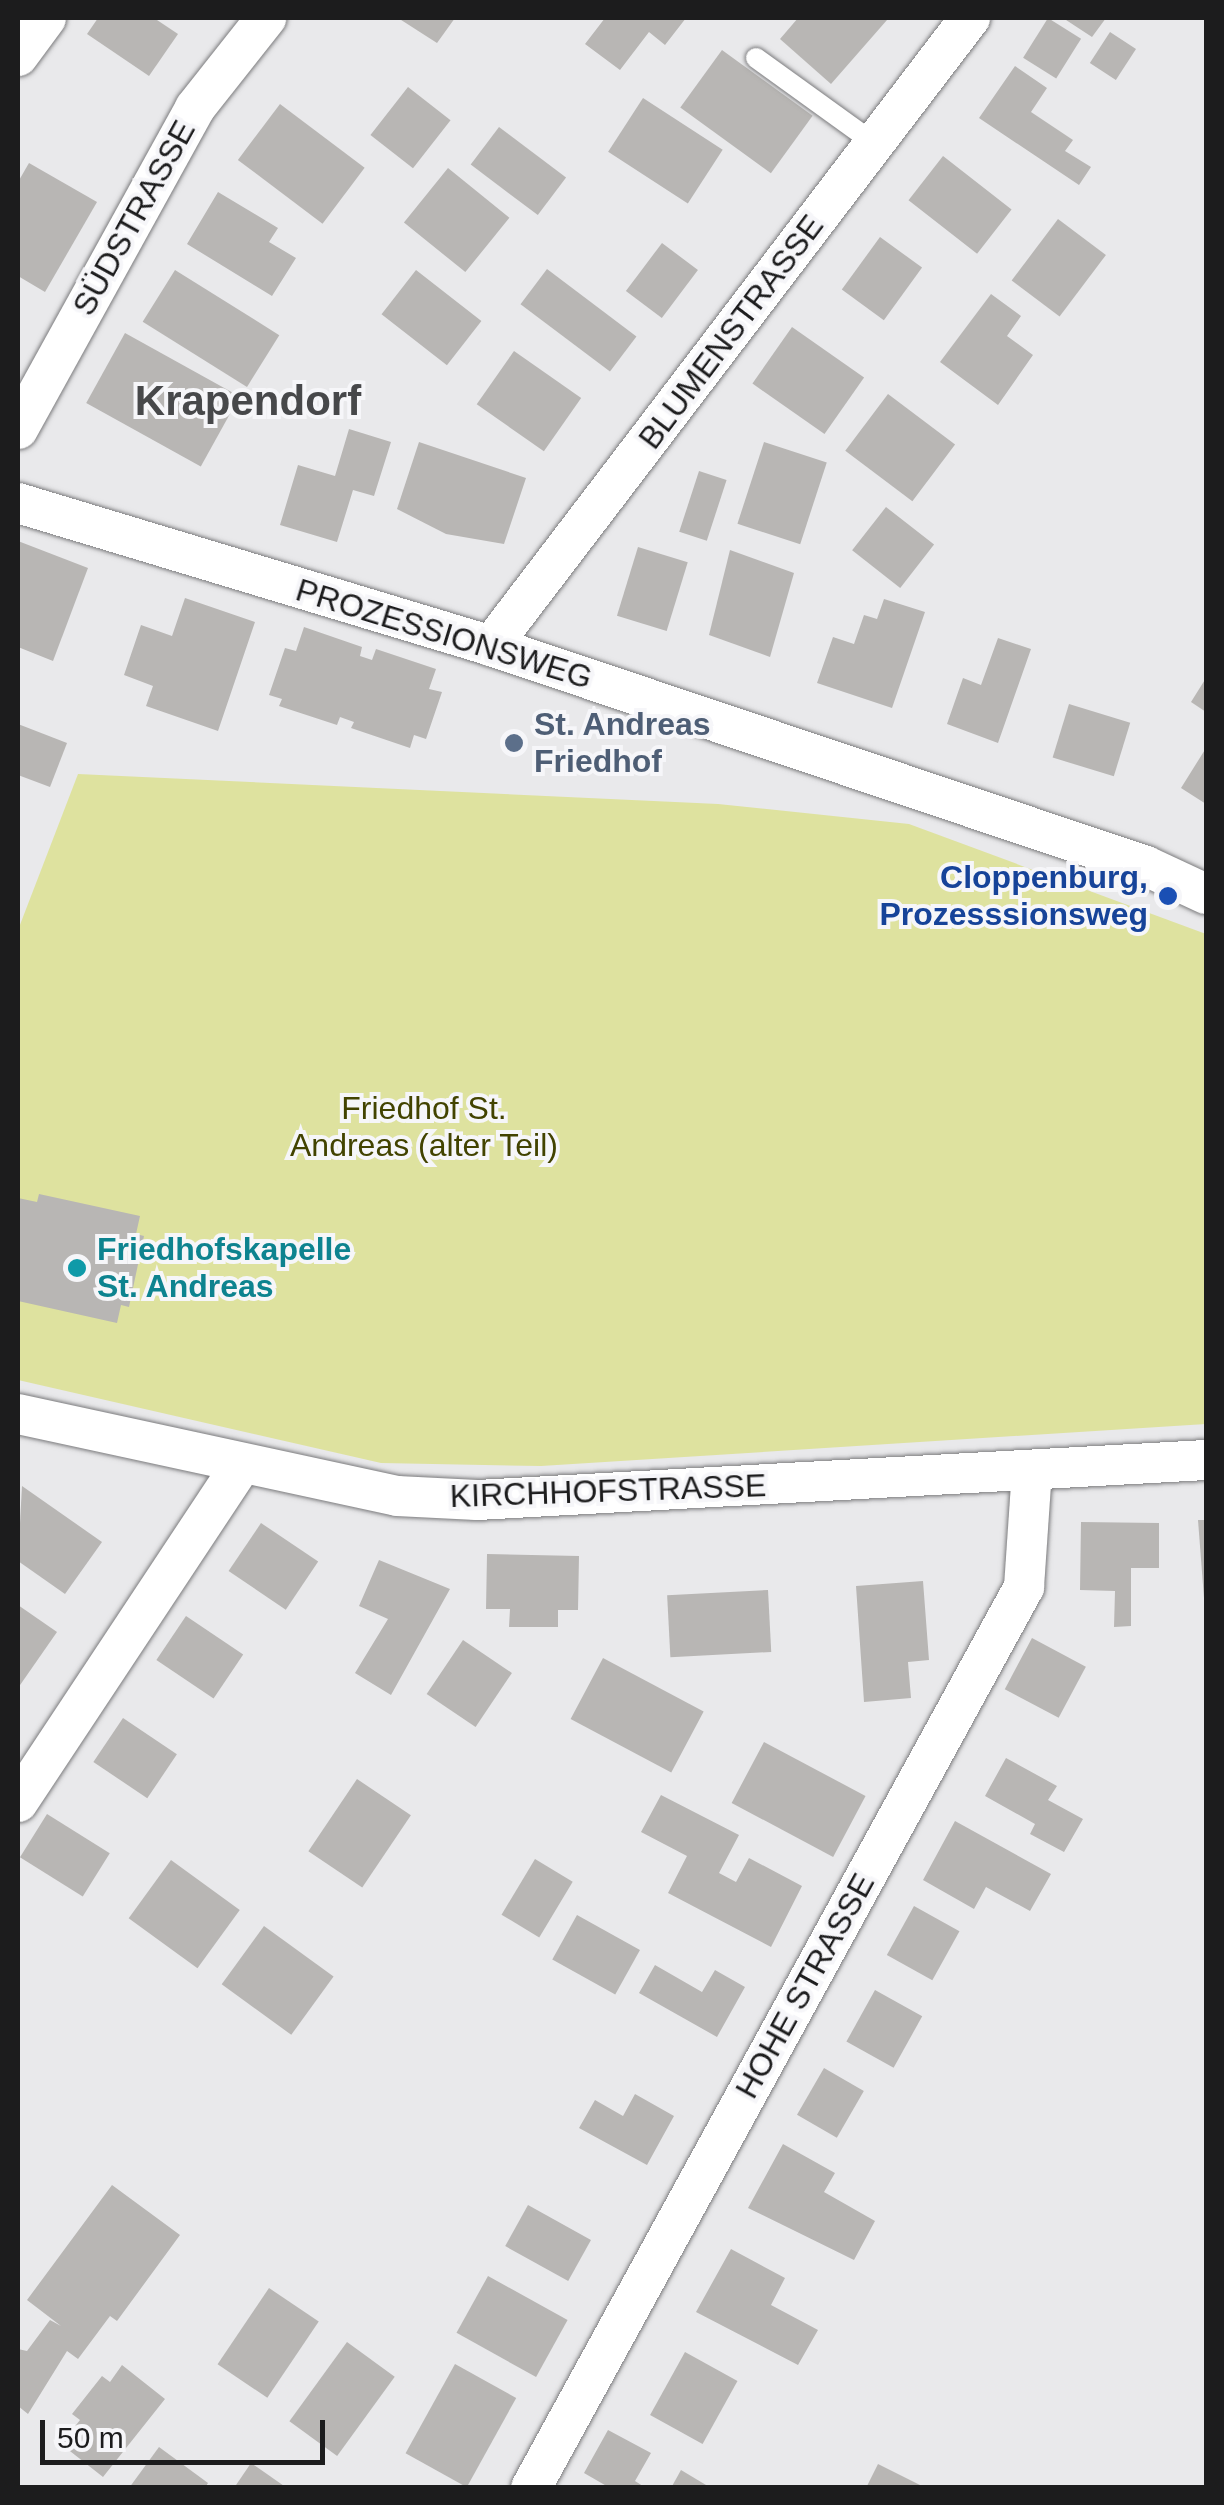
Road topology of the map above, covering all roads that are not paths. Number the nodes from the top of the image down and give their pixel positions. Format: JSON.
{"nodes":[{"id":1,"x":46,"y":18,"type":"edge"},
{"id":2,"x":266,"y":18,"type":"edge"},
{"id":3,"x":970,"y":18,"type":"edge"},
{"id":4,"x":18,"y":56,"type":"edge"},
{"id":5,"x":756,"y":58,"type":"dead end"},
{"id":6,"x":874,"y":143,"type":"junction"},
{"id":7,"x":18,"y":429,"type":"edge"},
{"id":8,"x":18,"y":502,"type":"edge"},
{"id":9,"x":491,"y":646,"type":"junction"},
{"id":10,"x":1206,"y":894,"type":"edge"},
{"id":11,"x":18,"y":1414,"type":"edge"},
{"id":12,"x":1206,"y":1460,"type":"edge"},
{"id":13,"x":242,"y":1464,"type":"junction"},
{"id":14,"x":1032,"y":1471,"type":"junction"},
{"id":15,"x":18,"y":1802,"type":"edge"},
{"id":16,"x":531,"y":2488,"type":"edge"}],
"edges":[{"from":1,"to":4,"type":"street"},
{"from":2,"to":7,"type":"street","name":"SÜDSTRASSE"},
{"from":3,"to":6,"type":"street","name":"BLUMENSTRASSE"},
{"from":5,"to":6,"type":"lane"},
{"from":6,"to":9,"type":"street","name":"BLUMENSTRASSE"},
{"from":8,"to":9,"type":"street","name":"PROZESSIONSWEG"},
{"from":9,"to":10,"type":"street","name":"PROZESSIONSWEG"},
{"from":11,"to":13,"type":"street","name":"KIRCHHOFSTRASSE"},
{"from":12,"to":14,"type":"street","name":"KIRCHHOFSTRASSE"},
{"from":13,"to":14,"type":"street","name":"KIRCHHOFSTRASSE"},
{"from":13,"to":15,"type":"street"},
{"from":14,"to":16,"type":"street","name":"HOHE STRASSE"}]}
